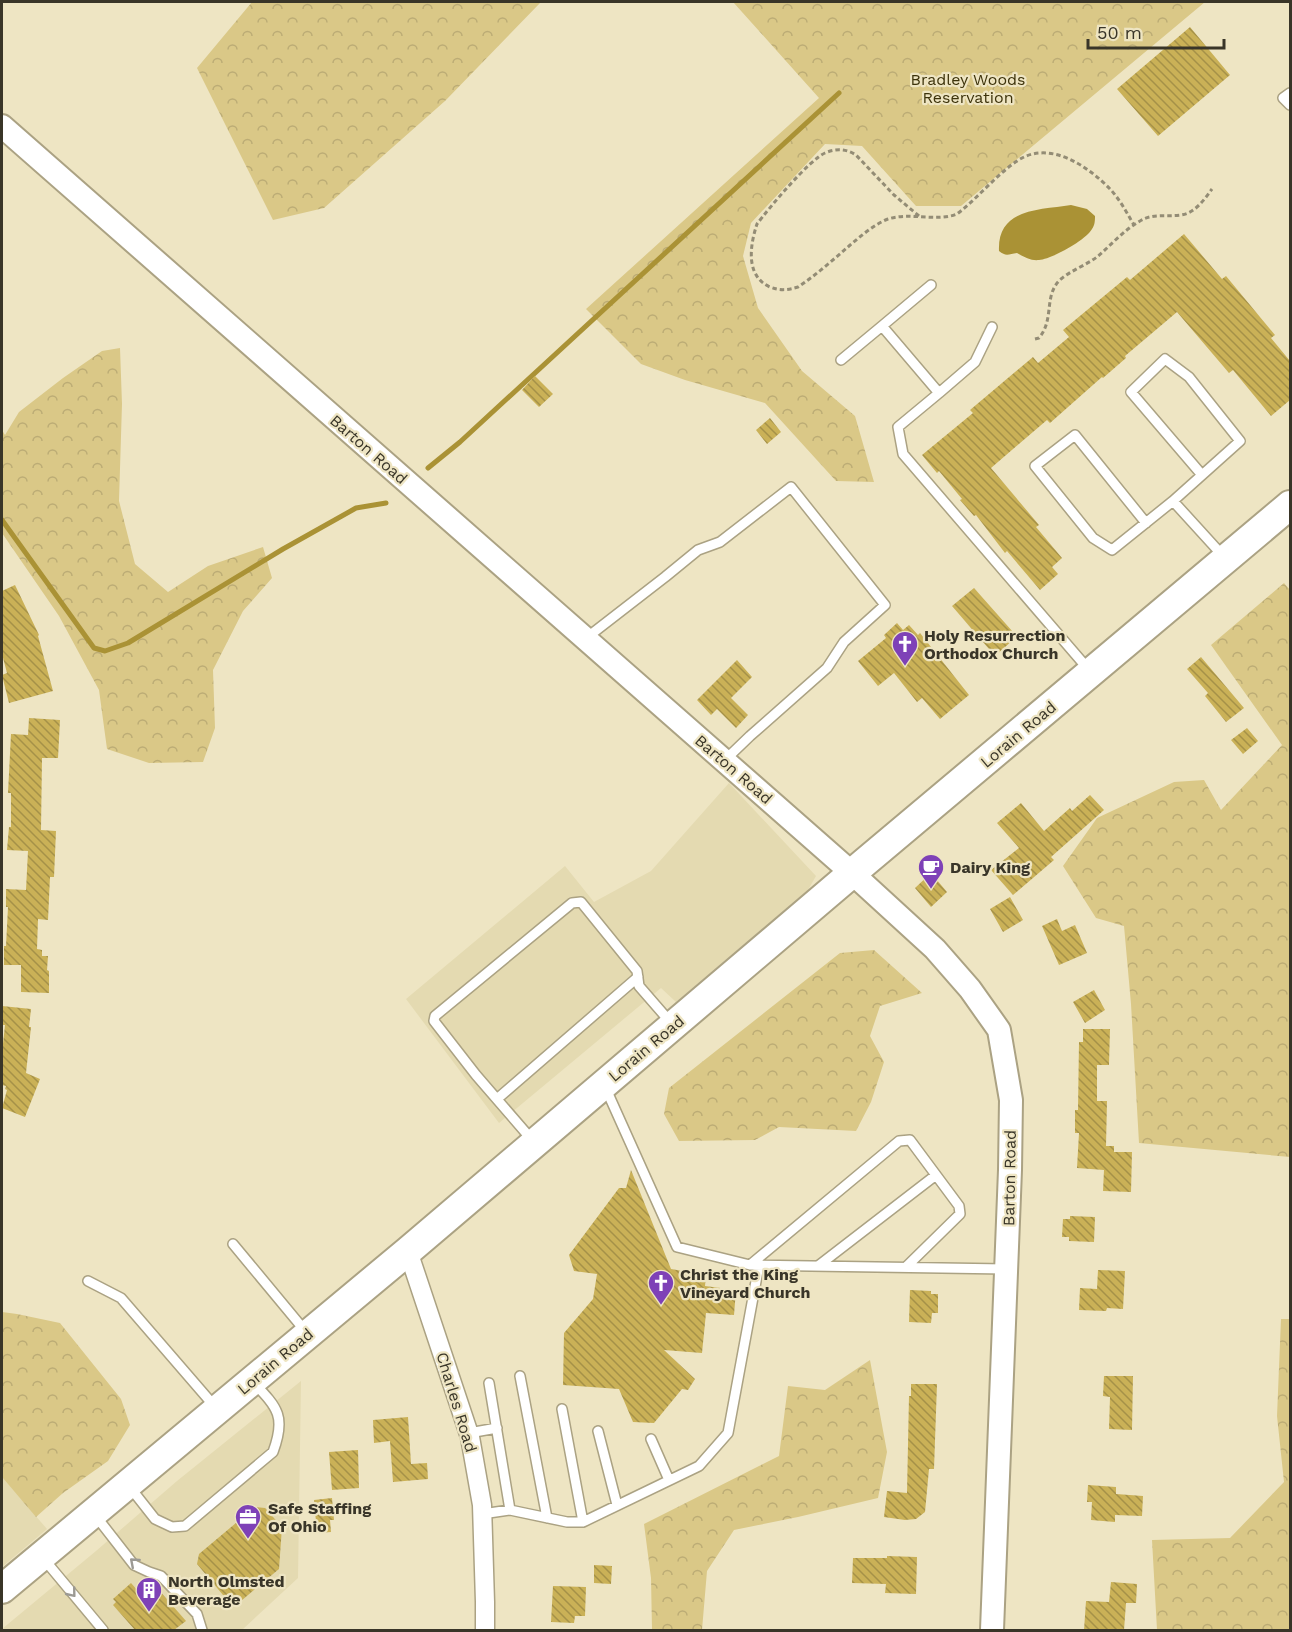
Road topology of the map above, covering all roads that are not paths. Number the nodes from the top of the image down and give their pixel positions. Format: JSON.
{"nodes":[{"id":1,"x":1290,"y":93,"type":"edge"},
{"id":2,"x":1290,"y":105,"type":"edge"},
{"id":3,"x":2,"y":126,"type":"edge"},
{"id":4,"x":931,"y":285,"type":"dead end"},
{"id":5,"x":882,"y":326,"type":"junction"},
{"id":6,"x":992,"y":327,"type":"dead end"},
{"id":7,"x":841,"y":360,"type":"dead end"},
{"id":8,"x":939,"y":393,"type":"junction"},
{"id":9,"x":1202,"y":475,"type":"junction"},
{"id":10,"x":1173,"y":501,"type":"junction"},
{"id":11,"x":1290,"y":505,"type":"edge"},
{"id":12,"x":1146,"y":523,"type":"junction"},
{"id":13,"x":1226,"y":559,"type":"junction"},
{"id":14,"x":585,"y":639,"type":"junction"},
{"id":15,"x":1091,"y":672,"type":"junction"},
{"id":16,"x":724,"y":761,"type":"junction"},
{"id":17,"x":852,"y":873,"type":"junction"},
{"id":18,"x":638,"y":977,"type":"junction"},
{"id":19,"x":673,"y":1025,"type":"junction"},
{"id":20,"x":604,"y":1084,"type":"junction"},
{"id":21,"x":497,"y":1099,"type":"junction"},
{"id":22,"x":534,"y":1143,"type":"junction"},
{"id":23,"x":936,"y":1175,"type":"junction"},
{"id":24,"x":233,"y":1244,"type":"dead end"},
{"id":25,"x":408,"y":1251,"type":"junction"},
{"id":26,"x":755,"y":1265,"type":"junction"},
{"id":27,"x":818,"y":1266,"type":"junction"},
{"id":28,"x":906,"y":1268,"type":"junction"},
{"id":29,"x":1006,"y":1269,"type":"junction"},
{"id":30,"x":88,"y":1281,"type":"dead end"},
{"id":31,"x":308,"y":1334,"type":"junction"},
{"id":32,"x":520,"y":1376,"type":"dead end"},
{"id":33,"x":252,"y":1381,"type":"junction"},
{"id":34,"x":489,"y":1383,"type":"dead end"},
{"id":35,"x":562,"y":1408,"type":"dead end"},
{"id":36,"x":217,"y":1410,"type":"junction"},
{"id":37,"x":497,"y":1428,"type":"junction"},
{"id":38,"x":598,"y":1431,"type":"dead end"},
{"id":39,"x":469,"y":1433,"type":"junction"},
{"id":40,"x":651,"y":1439,"type":"dead end"},
{"id":41,"x":669,"y":1480,"type":"junction"},
{"id":42,"x":127,"y":1485,"type":"junction"},
{"id":43,"x":617,"y":1505,"type":"junction"},
{"id":44,"x":510,"y":1510,"type":"junction"},
{"id":45,"x":93,"y":1513,"type":"junction"},
{"id":46,"x":482,"y":1514,"type":"junction"},
{"id":47,"x":547,"y":1518,"type":"junction"},
{"id":48,"x":583,"y":1522,"type":"junction"},
{"id":49,"x":42,"y":1556,"type":"junction"},
{"id":50,"x":2,"y":1589,"type":"edge"},
{"id":51,"x":103,"y":1630,"type":"edge"},
{"id":52,"x":202,"y":1630,"type":"edge"},
{"id":53,"x":485,"y":1630,"type":"edge"},
{"id":54,"x":993,"y":1630,"type":"edge"}],
"edges":[{"from":1,"to":2,"type":"lane"},
{"from":3,"to":14,"type":"street","name":"Barton Road"},
{"from":4,"to":5,"type":"lane"},
{"from":5,"to":7,"type":"lane"},
{"from":5,"to":8,"type":"lane"},
{"from":6,"to":8,"type":"lane"},
{"from":8,"to":15,"type":"lane"},
{"from":9,"to":9,"type":"lane"},
{"from":9,"to":10,"type":"lane"},
{"from":10,"to":12,"type":"lane"},
{"from":10,"to":13,"type":"lane"},
{"from":11,"to":13,"type":"main road","name":"Lorain Road"},
{"from":12,"to":12,"type":"lane"},
{"from":13,"to":15,"type":"main road","name":"Lorain Road"},
{"from":14,"to":16,"type":"street","name":"Barton Road"},
{"from":14,"to":16,"type":"lane"},
{"from":15,"to":17,"type":"main road","name":"Lorain Road"},
{"from":16,"to":17,"type":"street","name":"Barton Road"},
{"from":17,"to":19,"type":"main road","name":"Lorain Road"},
{"from":17,"to":29,"type":"street","name":"Barton Road"},
{"from":18,"to":19,"type":"lane"},
{"from":18,"to":21,"type":"lane"},
{"from":18,"to":21,"type":"lane"},
{"from":19,"to":20,"type":"main road","name":"Lorain Road"},
{"from":20,"to":22,"type":"main road","name":"Lorain Road"},
{"from":20,"to":26,"type":"lane"},
{"from":21,"to":22,"type":"lane"},
{"from":22,"to":25,"type":"main road","name":"Lorain Road"},
{"from":23,"to":26,"type":"lane"},
{"from":23,"to":27,"type":"lane"},
{"from":23,"to":28,"type":"lane"},
{"from":24,"to":31,"type":"lane"},
{"from":25,"to":31,"type":"main road","name":"Lorain Road"},
{"from":25,"to":39,"type":"street","name":"Charles Road"},
{"from":26,"to":27,"type":"lane"},
{"from":26,"to":41,"type":"lane"},
{"from":27,"to":28,"type":"lane"},
{"from":28,"to":29,"type":"lane"},
{"from":29,"to":54,"type":"street","name":"Barton Road"},
{"from":30,"to":36,"type":"lane"},
{"from":31,"to":33,"type":"main road","name":"Lorain Road"},
{"from":32,"to":47,"type":"lane"},
{"from":33,"to":36,"type":"main road","name":"Lorain Road"},
{"from":33,"to":42,"type":"lane"},
{"from":34,"to":37,"type":"lane"},
{"from":35,"to":48,"type":"lane"},
{"from":36,"to":42,"type":"main road","name":"Lorain Road"},
{"from":37,"to":39,"type":"lane"},
{"from":37,"to":44,"type":"lane"},
{"from":38,"to":43,"type":"lane"},
{"from":39,"to":46,"type":"street","name":"Charles Road"},
{"from":40,"to":41,"type":"lane"},
{"from":41,"to":43,"type":"lane"},
{"from":42,"to":45,"type":"main road","name":"Lorain Road"},
{"from":43,"to":48,"type":"lane"},
{"from":44,"to":46,"type":"lane"},
{"from":44,"to":47,"type":"lane"},
{"from":45,"to":49,"type":"main road","name":"Lorain Road"},
{"from":52,"to":45,"type":"lane","one_way":true},
{"from":46,"to":53,"type":"street","name":"Charles Road"},
{"from":47,"to":48,"type":"lane"},
{"from":49,"to":50,"type":"main road","name":"Lorain Road"},
{"from":49,"to":51,"type":"lane","one_way":true}]}
